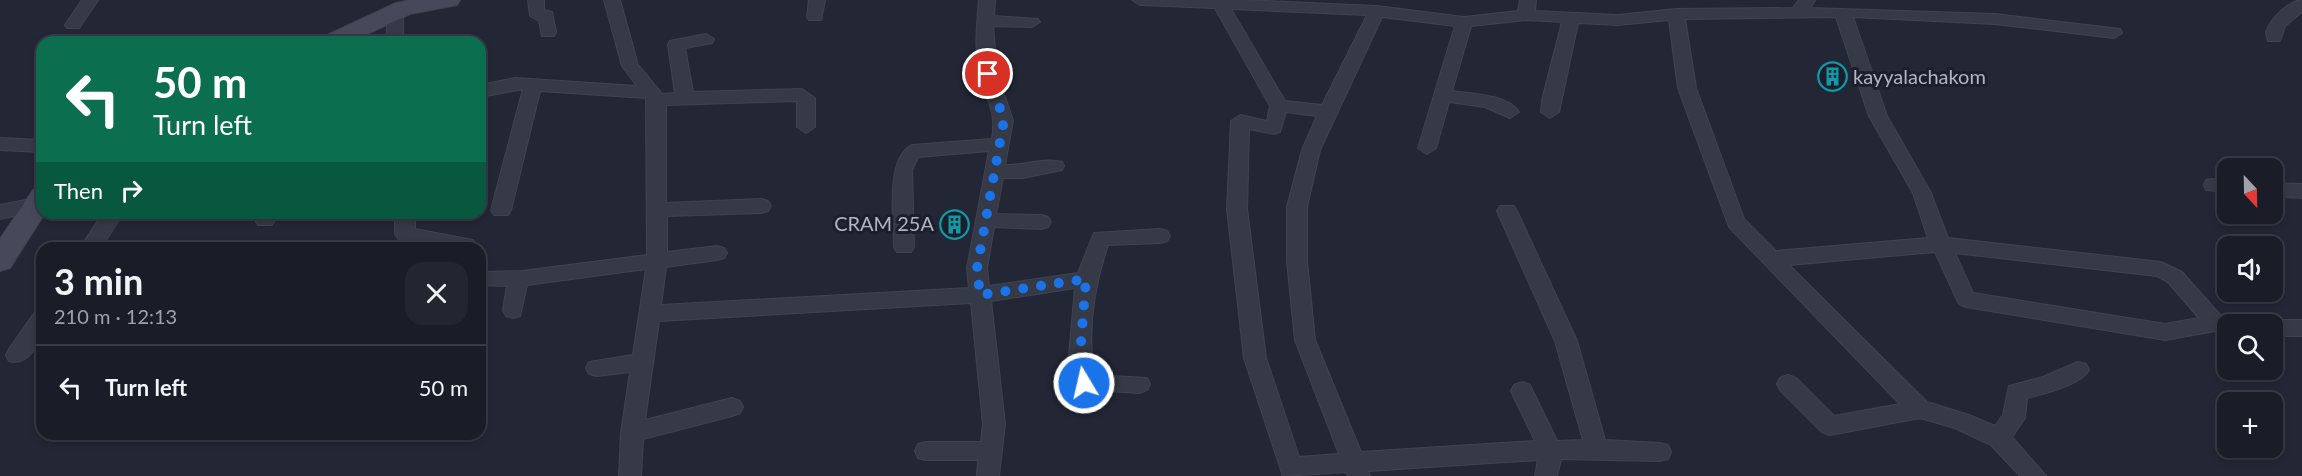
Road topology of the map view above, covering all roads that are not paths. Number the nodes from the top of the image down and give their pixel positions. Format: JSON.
{"nodes":[{"id":1,"x":90,"y":0,"type":"edge"},
{"id":2,"x":449,"y":0,"type":"edge"},
{"id":3,"x":536,"y":0,"type":"edge"},
{"id":4,"x":612,"y":0,"type":"edge"},
{"id":5,"x":817,"y":0,"type":"edge"},
{"id":6,"x":987,"y":0,"type":"edge"},
{"id":7,"x":1134,"y":0,"type":"edge"},
{"id":8,"x":1140,"y":0,"type":"edge"},
{"id":9,"x":1220,"y":3,"type":"junction"},
{"id":10,"x":2302,"y":4,"type":"edge"},
{"id":11,"x":1803,"y":6,"type":"edge"},
{"id":12,"x":396,"y":7,"type":"edge"},
{"id":13,"x":1527,"y":8,"type":"edge"},
{"id":14,"x":1377,"y":11,"type":"junction"},
{"id":15,"x":1843,"y":12,"type":"junction"},
{"id":16,"x":1676,"y":14,"type":"junction"},
{"id":17,"x":815,"y":17,"type":"dead end"},
{"id":18,"x":1571,"y":19,"type":"junction"},
{"id":19,"x":986,"y":21,"type":"junction"},
{"id":20,"x":1032,"y":22,"type":"dead end"},
{"id":21,"x":1464,"y":22,"type":"junction"},
{"id":22,"x":73,"y":25,"type":"dead end"},
{"id":23,"x":548,"y":32,"type":"dead end"},
{"id":24,"x":2114,"y":33,"type":"dead end"},
{"id":25,"x":348,"y":36,"type":"edge"},
{"id":26,"x":395,"y":36,"type":"edge"},
{"id":27,"x":2274,"y":37,"type":"dead end"},
{"id":28,"x":706,"y":39,"type":"dead end"},
{"id":29,"x":538,"y":84,"type":"junction"},
{"id":30,"x":486,"y":89,"type":"edge"},
{"id":31,"x":1443,"y":95,"type":"junction"},
{"id":32,"x":654,"y":97,"type":"junction"},
{"id":33,"x":685,"y":99,"type":"junction"},
{"id":34,"x":1279,"y":106,"type":"junction"},
{"id":35,"x":1328,"y":111,"type":"junction"},
{"id":36,"x":1510,"y":112,"type":"dead end"},
{"id":37,"x":1550,"y":112,"type":"dead end"},
{"id":38,"x":806,"y":127,"type":"dead end"},
{"id":39,"x":0,"y":144,"type":"edge"},
{"id":40,"x":1001,"y":144,"type":"junction"},
{"id":41,"x":36,"y":146,"type":"edge"},
{"id":42,"x":1427,"y":148,"type":"dead end"},
{"id":43,"x":1056,"y":166,"type":"dead end"},
{"id":44,"x":994,"y":171,"type":"junction"},
{"id":45,"x":2283,"y":190,"type":"edge"},
{"id":46,"x":2302,"y":191,"type":"edge"},
{"id":47,"x":36,"y":202,"type":"edge"},
{"id":48,"x":36,"y":206,"type":"edge"},
{"id":49,"x":762,"y":206,"type":"dead end"},
{"id":50,"x":501,"y":210,"type":"dead end"},
{"id":51,"x":657,"y":210,"type":"junction"},
{"id":52,"x":1507,"y":211,"type":"dead end"},
{"id":53,"x":0,"y":212,"type":"edge"},
{"id":54,"x":109,"y":219,"type":"edge"},
{"id":55,"x":405,"y":219,"type":"edge"},
{"id":56,"x":985,"y":220,"type":"junction"},
{"id":57,"x":1041,"y":222,"type":"dead end"},
{"id":58,"x":1160,"y":236,"type":"dead end"},
{"id":59,"x":94,"y":242,"type":"edge"},
{"id":60,"x":449,"y":242,"type":"edge"},
{"id":61,"x":1942,"y":244,"type":"junction"},
{"id":62,"x":904,"y":247,"type":"dead end"},
{"id":63,"x":717,"y":253,"type":"dead end"},
{"id":64,"x":1771,"y":259,"type":"junction"},
{"id":65,"x":657,"y":260,"type":"junction"},
{"id":66,"x":0,"y":261,"type":"edge"},
{"id":67,"x":518,"y":278,"type":"junction"},
{"id":68,"x":486,"y":279,"type":"edge"},
{"id":69,"x":1086,"y":279,"type":"junction"},
{"id":70,"x":980,"y":295,"type":"junction"},
{"id":71,"x":513,"y":310,"type":"dead end"},
{"id":72,"x":648,"y":314,"type":"junction"},
{"id":73,"x":2217,"y":320,"type":"edge"},
{"id":74,"x":2217,"y":325,"type":"edge"},
{"id":75,"x":36,"y":327,"type":"edge"},
{"id":76,"x":2283,"y":328,"type":"edge"},
{"id":77,"x":2302,"y":328,"type":"edge"},
{"id":78,"x":17,"y":355,"type":"dead end"},
{"id":79,"x":641,"y":362,"type":"junction"},
{"id":80,"x":597,"y":368,"type":"dead end"},
{"id":81,"x":2078,"y":370,"type":"dead end"},
{"id":82,"x":1139,"y":384,"type":"dead end"},
{"id":83,"x":1788,"y":384,"type":"dead end"},
{"id":84,"x":1522,"y":391,"type":"dead end"},
{"id":85,"x":732,"y":407,"type":"dead end"},
{"id":86,"x":1920,"y":409,"type":"junction"},
{"id":87,"x":632,"y":433,"type":"junction"},
{"id":88,"x":2000,"y":438,"type":"junction"},
{"id":89,"x":1596,"y":448,"type":"junction"},
{"id":90,"x":926,"y":451,"type":"dead end"},
{"id":91,"x":991,"y":451,"type":"junction"},
{"id":92,"x":1551,"y":452,"type":"junction"},
{"id":93,"x":1660,"y":452,"type":"dead end"},
{"id":94,"x":1357,"y":469,"type":"edge"},
{"id":95,"x":1293,"y":472,"type":"edge"},
{"id":96,"x":630,"y":476,"type":"edge"},
{"id":97,"x":988,"y":476,"type":"edge"},
{"id":98,"x":1546,"y":476,"type":"edge"},
{"id":99,"x":2035,"y":476,"type":"edge"}],
"edges":[{"from":1,"to":22,"type":"street"},
{"from":2,"to":12,"type":"main road"},
{"from":3,"to":23,"type":"street"},
{"from":4,"to":32,"type":"street"},
{"from":5,"to":17,"type":"street"},
{"from":6,"to":19,"type":"street"},
{"from":7,"to":8,"type":"street"},
{"from":8,"to":9,"type":"street"},
{"from":9,"to":14,"type":"street"},
{"from":9,"to":34,"type":"street"},
{"from":10,"to":27,"type":"street"},
{"from":11,"to":15,"type":"street"},
{"from":11,"to":16,"type":"street"},
{"from":12,"to":25,"type":"main road"},
{"from":12,"to":26,"type":"street"},
{"from":13,"to":18,"type":"street"},
{"from":13,"to":21,"type":"street"},
{"from":14,"to":21,"type":"street"},
{"from":14,"to":35,"type":"street"},
{"from":15,"to":24,"type":"street"},
{"from":15,"to":61,"type":"street"},
{"from":16,"to":18,"type":"street"},
{"from":16,"to":64,"type":"street"},
{"from":18,"to":37,"type":"street"},
{"from":19,"to":20,"type":"street"},
{"from":19,"to":40,"type":"street"},
{"from":21,"to":31,"type":"street"},
{"from":28,"to":33,"type":"street"},
{"from":29,"to":30,"type":"street"},
{"from":29,"to":32,"type":"street"},
{"from":29,"to":50,"type":"street"},
{"from":31,"to":36,"type":"street"},
{"from":31,"to":42,"type":"street"},
{"from":32,"to":33,"type":"street"},
{"from":32,"to":51,"type":"street"},
{"from":33,"to":38,"type":"street"},
{"from":34,"to":35,"type":"street"},
{"from":34,"to":95,"type":"street"},
{"from":35,"to":94,"type":"street"},
{"from":39,"to":41,"type":"street"},
{"from":40,"to":44,"type":"street"},
{"from":40,"to":62,"type":"street"},
{"from":43,"to":44,"type":"street"},
{"from":44,"to":56,"type":"street"},
{"from":45,"to":46,"type":"street"},
{"from":47,"to":53,"type":"street"},
{"from":48,"to":66,"type":"main road"},
{"from":49,"to":51,"type":"street"},
{"from":51,"to":65,"type":"street"},
{"from":52,"to":89,"type":"street"},
{"from":54,"to":59,"type":"street"},
{"from":55,"to":60,"type":"street"},
{"from":56,"to":57,"type":"street"},
{"from":56,"to":70,"type":"street"},
{"from":58,"to":69,"type":"street"},
{"from":61,"to":64,"type":"street"},
{"from":61,"to":73,"type":"street"},
{"from":61,"to":74,"type":"street"},
{"from":63,"to":65,"type":"street"},
{"from":64,"to":86,"type":"street"},
{"from":65,"to":67,"type":"street"},
{"from":65,"to":72,"type":"street"},
{"from":67,"to":68,"type":"street"},
{"from":67,"to":71,"type":"street"},
{"from":69,"to":70,"type":"street"},
{"from":69,"to":82,"type":"street"},
{"from":70,"to":72,"type":"street"},
{"from":70,"to":91,"type":"street"},
{"from":72,"to":79,"type":"street"},
{"from":75,"to":78,"type":"street"},
{"from":76,"to":77,"type":"street"},
{"from":79,"to":80,"type":"street"},
{"from":79,"to":87,"type":"street"},
{"from":81,"to":88,"type":"street"},
{"from":83,"to":86,"type":"street"},
{"from":84,"to":92,"type":"street"},
{"from":85,"to":87,"type":"street"},
{"from":86,"to":88,"type":"street"},
{"from":87,"to":96,"type":"street"},
{"from":88,"to":99,"type":"street"},
{"from":89,"to":92,"type":"street"},
{"from":89,"to":93,"type":"street"},
{"from":90,"to":91,"type":"street"},
{"from":91,"to":97,"type":"street"},
{"from":92,"to":94,"type":"street"},
{"from":92,"to":98,"type":"street"},
{"from":94,"to":95,"type":"street"}]}
